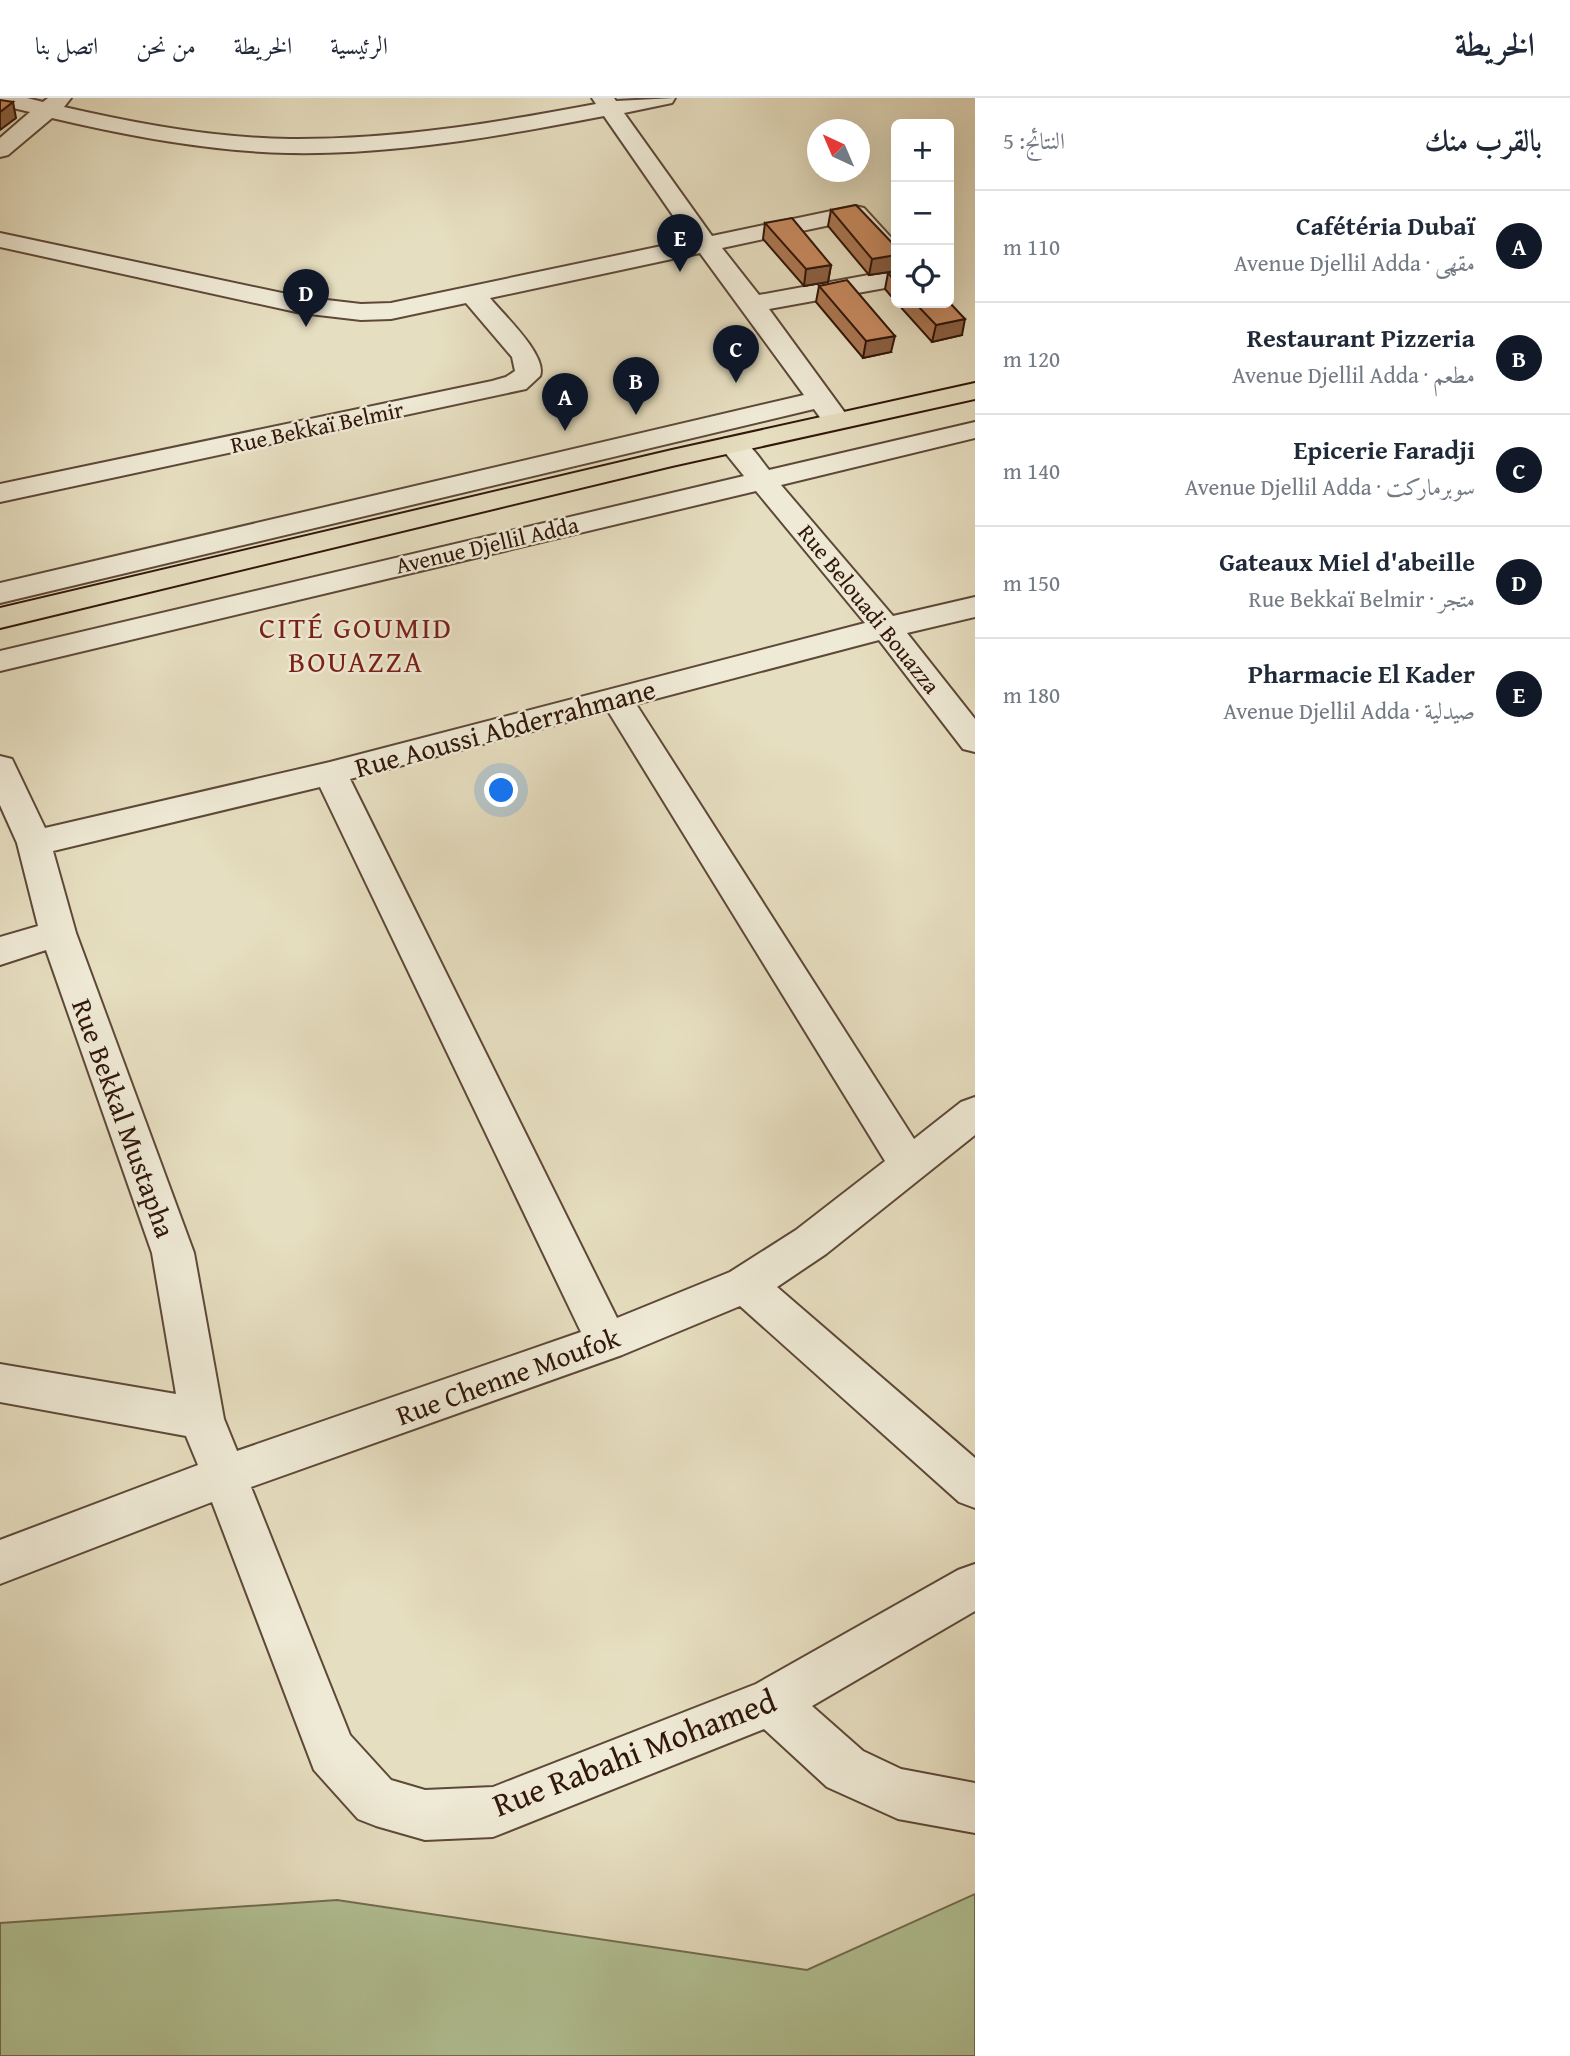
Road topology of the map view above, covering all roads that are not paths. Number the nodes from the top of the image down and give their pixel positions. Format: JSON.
{"nodes":[{"id":1,"x":0,"y":98,"type":"edge"},
{"id":2,"x":664,"y":98,"type":"edge"},
{"id":3,"x":607,"y":103,"type":"edge"},
{"id":4,"x":59,"y":107,"type":"edge"},
{"id":5,"x":0,"y":149,"type":"edge"},
{"id":6,"x":0,"y":240,"type":"edge"},
{"id":7,"x":707,"y":244,"type":"junction"},
{"id":8,"x":891,"y":253,"type":"edge"},
{"id":9,"x":891,"y":279,"type":"edge"},
{"id":10,"x":471,"y":292,"type":"junction"},
{"id":11,"x":753,"y":304,"type":"junction"},
{"id":12,"x":975,"y":391,"type":"edge"},
{"id":13,"x":829,"y":410,"type":"junction"},
{"id":14,"x":975,"y":430,"type":"edge"},
{"id":15,"x":733,"y":445,"type":"junction"},
{"id":16,"x":762,"y":479,"type":"junction"},
{"id":17,"x":0,"y":494,"type":"edge"},
{"id":18,"x":0,"y":593,"type":"edge"},
{"id":19,"x":975,"y":607,"type":"edge"},
{"id":20,"x":0,"y":618,"type":"edge"},
{"id":21,"x":886,"y":628,"type":"junction"},
{"id":22,"x":0,"y":661,"type":"edge"},
{"id":23,"x":617,"y":699,"type":"junction"},
{"id":24,"x":975,"y":741,"type":"edge"},
{"id":25,"x":0,"y":767,"type":"edge"},
{"id":26,"x":330,"y":773,"type":"junction"},
{"id":27,"x":8,"y":808,"type":"edge"},
{"id":28,"x":34,"y":843,"type":"junction"},
{"id":29,"x":58,"y":933,"type":"junction"},
{"id":30,"x":0,"y":951,"type":"edge"},
{"id":31,"x":975,"y":1113,"type":"edge"},
{"id":32,"x":910,"y":1166,"type":"junction"},
{"id":33,"x":745,"y":1286,"type":"junction"},
{"id":34,"x":607,"y":1342,"type":"junction"},
{"id":35,"x":0,"y":1383,"type":"edge"},
{"id":36,"x":202,"y":1419,"type":"junction"},
{"id":37,"x":225,"y":1476,"type":"junction"},
{"id":38,"x":975,"y":1487,"type":"edge"},
{"id":39,"x":0,"y":1562,"type":"edge"},
{"id":40,"x":975,"y":1586,"type":"edge"},
{"id":41,"x":771,"y":1702,"type":"junction"},
{"id":42,"x":975,"y":1808,"type":"edge"}],
"edges":[{"from":1,"to":4,"type":"street"},
{"from":2,"to":3,"type":"street"},
{"from":3,"to":4,"type":"street"},
{"from":3,"to":7,"type":"street"},
{"from":4,"to":5,"type":"street"},
{"from":6,"to":10,"type":"street"},
{"from":7,"to":8,"type":"street"},
{"from":7,"to":10,"type":"street"},
{"from":7,"to":11,"type":"street"},
{"from":9,"to":11,"type":"street"},
{"from":10,"to":17,"type":"street","name":"Rue Bekkaï Belmir"},
{"from":11,"to":13,"type":"street"},
{"from":12,"to":13,"type":"main road","name":"Avenue Djellil Adda"},
{"from":13,"to":15,"type":"main road","name":"Avenue Djellil Adda"},
{"from":13,"to":18,"type":"street","name":"Avenue Djellil Adda"},
{"from":14,"to":16,"type":"street","name":"Avenue Djellil Adda"},
{"from":15,"to":16,"type":"street","name":"Rue Belouadi Bouazza"},
{"from":15,"to":20,"type":"main road","name":"Avenue Djellil Adda"},
{"from":16,"to":21,"type":"street","name":"Rue Belouadi Bouazza"},
{"from":16,"to":22,"type":"street","name":"Avenue Djellil Adda"},
{"from":19,"to":21,"type":"street","name":"Rue Aoussi Abderrahmane"},
{"from":21,"to":23,"type":"street","name":"Rue Aoussi Abderrahmane"},
{"from":21,"to":24,"type":"street","name":"Rue Belouadi Bouazza"},
{"from":23,"to":26,"type":"street","name":"Rue Aoussi Abderrahmane"},
{"from":23,"to":32,"type":"street"},
{"from":25,"to":27,"type":"street","name":"Rue Bekkal Mustapha"},
{"from":26,"to":28,"type":"street","name":"Rue Aoussi Abderrahmane"},
{"from":26,"to":34,"type":"street"},
{"from":27,"to":28,"type":"street","name":"Rue Bekkal Mustapha"},
{"from":28,"to":29,"type":"street","name":"Rue Bekkal Mustapha"},
{"from":29,"to":30,"type":"street"},
{"from":29,"to":36,"type":"street","name":"Rue Bekkal Mustapha"},
{"from":31,"to":32,"type":"street","name":"Rue Chenne Moufok"},
{"from":32,"to":33,"type":"street","name":"Rue Chenne Moufok"},
{"from":33,"to":34,"type":"street","name":"Rue Chenne Moufok"},
{"from":33,"to":38,"type":"street"},
{"from":34,"to":37,"type":"street","name":"Rue Chenne Moufok"},
{"from":35,"to":36,"type":"street"},
{"from":36,"to":37,"type":"street","name":"Rue Bekkal Mustapha"},
{"from":37,"to":39,"type":"street","name":"Rue Chenne Moufok"},
{"from":37,"to":41,"type":"street","name":"Rue Rabahi Mohamed"},
{"from":40,"to":41,"type":"street","name":"Rue Rabahi Mohamed"},
{"from":41,"to":42,"type":"street"}]}
